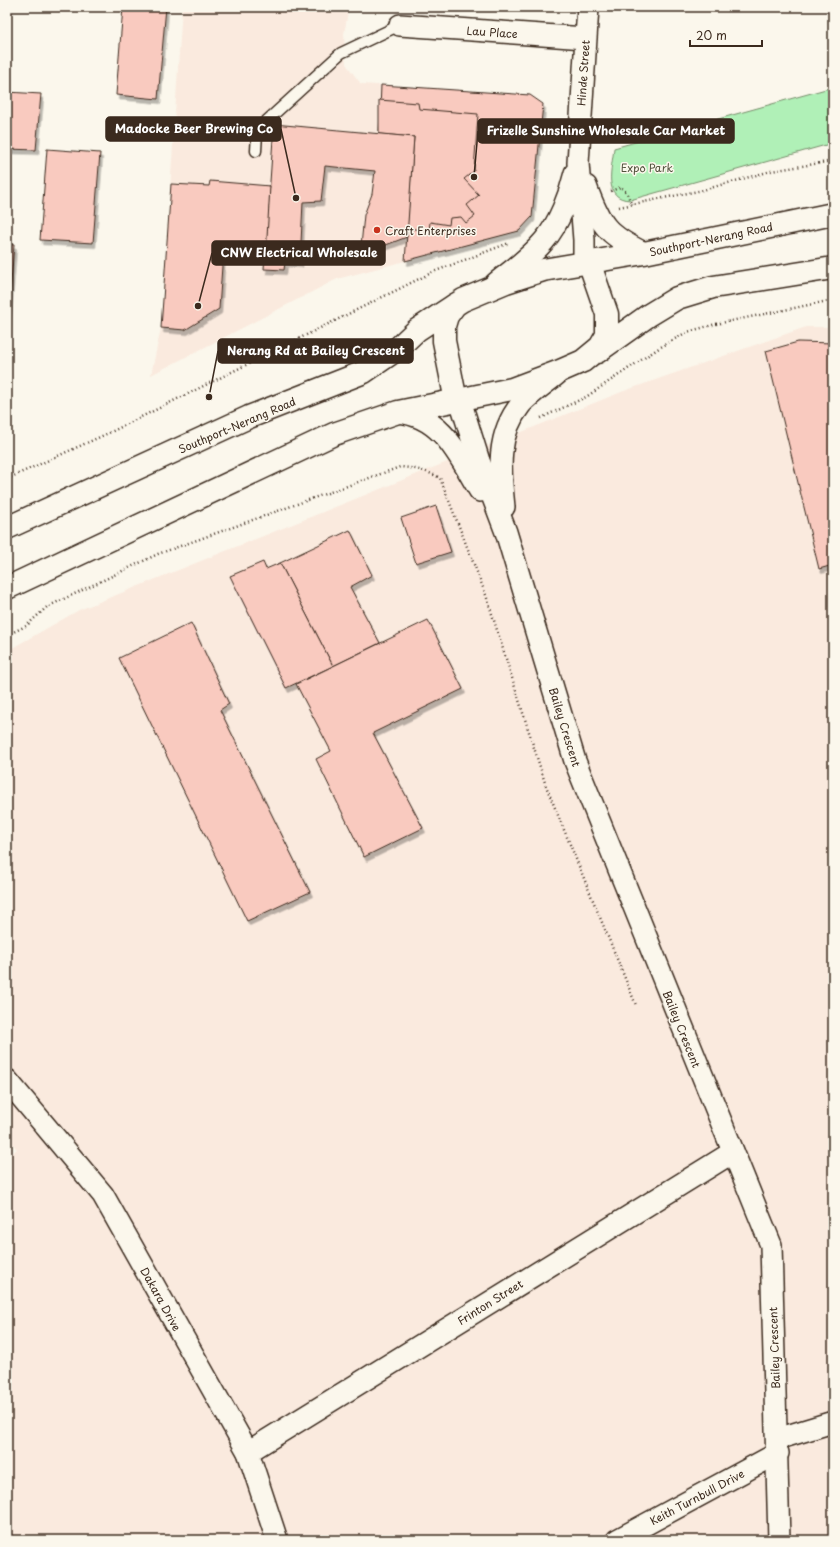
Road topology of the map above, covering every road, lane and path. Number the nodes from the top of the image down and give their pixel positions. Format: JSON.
{"nodes":[{"id":1,"x":588,"y":7,"type":"edge"},
{"id":2,"x":400,"y":26,"type":"joint"},
{"id":3,"x":585,"y":38,"type":"junction"},
{"id":4,"x":256,"y":151,"type":"dead end"},
{"id":5,"x":833,"y":161,"type":"edge"},
{"id":6,"x":578,"y":163,"type":"junction"},
{"id":7,"x":601,"y":202,"type":"junction"},
{"id":8,"x":633,"y":204,"type":"junction"},
{"id":9,"x":833,"y":214,"type":"edge"},
{"id":10,"x":516,"y":240,"type":"dead end"},
{"id":11,"x":644,"y":253,"type":"junction"},
{"id":12,"x":587,"y":262,"type":"junction"},
{"id":13,"x":833,"y":268,"type":"edge"},
{"id":14,"x":488,"y":289,"type":"junction"},
{"id":15,"x":833,"y":300,"type":"edge"},
{"id":16,"x":455,"y":305,"type":"junction"},
{"id":17,"x":589,"y":357,"type":"junction"},
{"id":18,"x":560,"y":372,"type":"junction"},
{"id":19,"x":458,"y":401,"type":"junction"},
{"id":20,"x":398,"y":412,"type":"junction"},
{"id":21,"x":538,"y":419,"type":"dead end"},
{"id":22,"x":7,"y":479,"type":"edge"},
{"id":23,"x":7,"y":528,"type":"edge"},
{"id":24,"x":506,"y":532,"type":"junction"},
{"id":25,"x":7,"y":588,"type":"edge"},
{"id":26,"x":7,"y":635,"type":"edge"},
{"id":27,"x":636,"y":1005,"type":"dead end"},
{"id":28,"x":7,"y":1080,"type":"edge"},
{"id":29,"x":733,"y":1152,"type":"junction"},
{"id":30,"x":833,"y":1422,"type":"edge"},
{"id":31,"x":778,"y":1446,"type":"junction"},
{"id":32,"x":248,"y":1452,"type":"junction"},
{"id":33,"x":277,"y":1540,"type":"edge"},
{"id":34,"x":617,"y":1540,"type":"edge"},
{"id":35,"x":779,"y":1540,"type":"edge"}],
"edges":[{"from":1,"to":3,"type":"street","name":"Hinde Street"},
{"from":2,"to":3,"type":"street","name":"Lau Place"},
{"from":2,"to":4,"type":"lane"},
{"from":3,"to":6,"type":"street","name":"Hinde Street"},
{"from":5,"to":8,"type":"path"},
{"from":6,"to":7,"type":"street","name":"Hinde Street"},
{"from":6,"to":12,"type":"street","name":"Hinde Street"},
{"from":6,"to":14,"type":"street","name":"Hinde Street"},
{"from":7,"to":8,"type":"path"},
{"from":7,"to":8,"type":"path"},
{"from":7,"to":11,"type":"street","name":"Hinde Street"},
{"from":9,"to":11,"type":"main road","name":"Southport-Nerang Road"},
{"from":10,"to":22,"type":"path"},
{"from":11,"to":12,"type":"main road","name":"Southport-Nerang Road"},
{"from":12,"to":14,"type":"main road","name":"Southport-Nerang Road"},
{"from":12,"to":17,"type":"main road"},
{"from":13,"to":17,"type":"main road"},
{"from":14,"to":16,"type":"main road","name":"Southport-Nerang Road"},
{"from":15,"to":21,"type":"path"},
{"from":16,"to":19,"type":"main road"},
{"from":16,"to":23,"type":"main road","name":"Southport-Nerang Road"},
{"from":17,"to":18,"type":"main road"},
{"from":18,"to":19,"type":"main road"},
{"from":18,"to":24,"type":"street","name":"Bailey Crescent"},
{"from":19,"to":20,"type":"main road"},
{"from":19,"to":24,"type":"street","name":"Bailey Crescent"},
{"from":20,"to":24,"type":"street"},
{"from":20,"to":25,"type":"main road"},
{"from":24,"to":29,"type":"street","name":"Bailey Crescent"},
{"from":26,"to":27,"type":"path"},
{"from":28,"to":32,"type":"street","name":"Dakara Drive"},
{"from":29,"to":31,"type":"street","name":"Bailey Crescent"},
{"from":29,"to":32,"type":"street","name":"Frinton Street"},
{"from":30,"to":31,"type":"street","name":"Keith Turnbull Drive"},
{"from":31,"to":34,"type":"street","name":"Keith Turnbull Drive"},
{"from":31,"to":35,"type":"street","name":"Bailey Crescent"},
{"from":32,"to":33,"type":"street","name":"Dakara Drive"}]}
